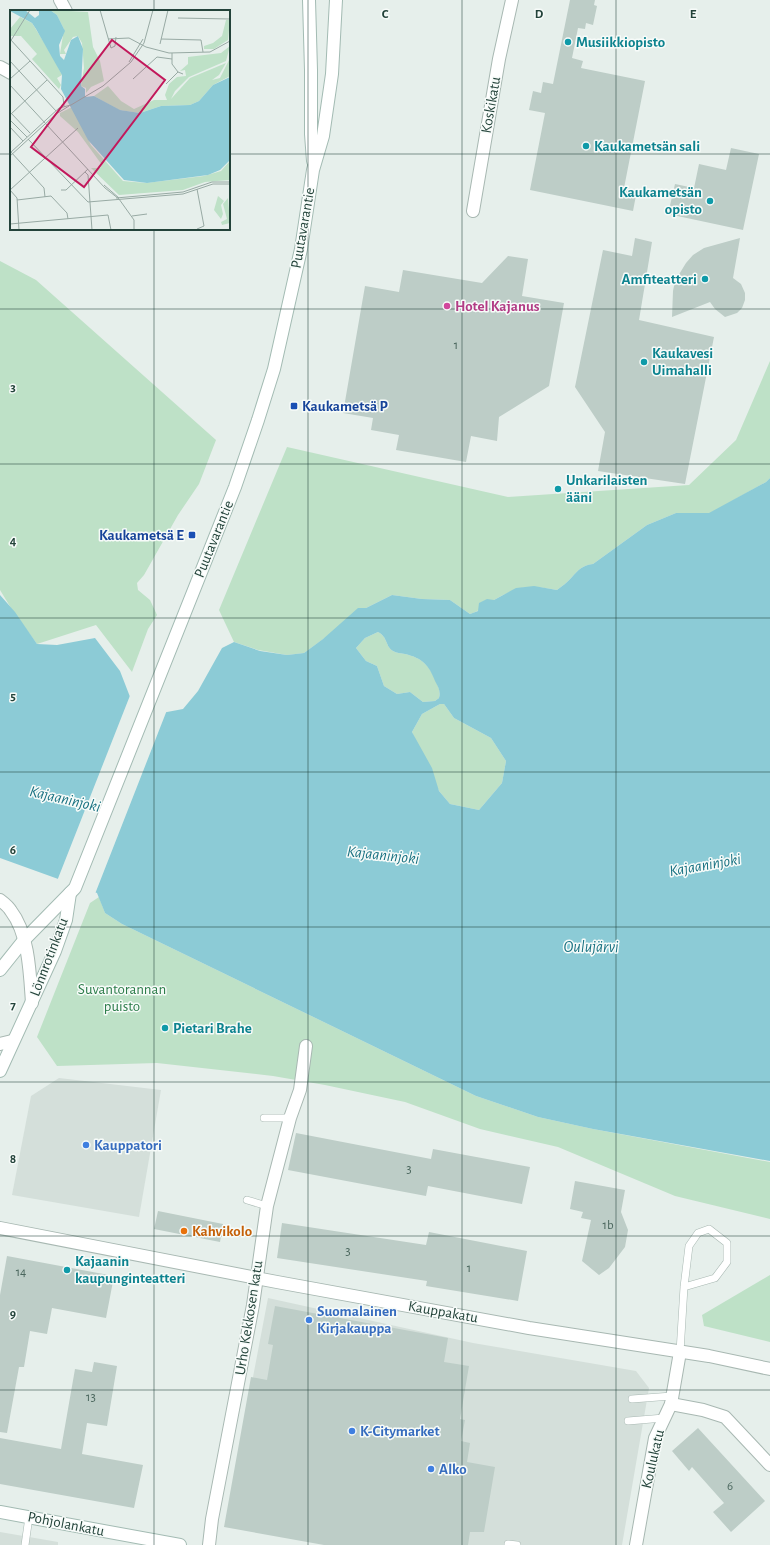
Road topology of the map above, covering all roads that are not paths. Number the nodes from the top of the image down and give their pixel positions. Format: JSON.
{"nodes":[{"id":1,"x":60,"y":0,"type":"edge"},
{"id":2,"x":309,"y":0,"type":"edge"},
{"id":3,"x":336,"y":0,"type":"edge"},
{"id":4,"x":512,"y":0,"type":"edge"},
{"id":5,"x":65,"y":10,"type":"edge"},
{"id":6,"x":0,"y":67,"type":"edge"},
{"id":7,"x":10,"y":72,"type":"edge"},
{"id":8,"x":313,"y":170,"type":"junction"},
{"id":9,"x":473,"y":211,"type":"dead end"},
{"id":10,"x":73,"y":890,"type":"junction"},
{"id":11,"x":0,"y":900,"type":"edge"},
{"id":12,"x":24,"y":940,"type":"junction"},
{"id":13,"x":0,"y":970,"type":"edge"},
{"id":14,"x":32,"y":1003,"type":"junction"},
{"id":15,"x":12,"y":1041,"type":"junction"},
{"id":16,"x":0,"y":1044,"type":"edge"},
{"id":17,"x":306,"y":1046,"type":"dead end"},
{"id":18,"x":0,"y":1071,"type":"edge"},
{"id":19,"x":264,"y":1118,"type":"dead end"},
{"id":20,"x":290,"y":1118,"type":"junction"},
{"id":21,"x":247,"y":1200,"type":"dead end"},
{"id":22,"x":267,"y":1206,"type":"junction"},
{"id":23,"x":0,"y":1228,"type":"edge"},
{"id":24,"x":256,"y":1278,"type":"junction"},
{"id":25,"x":684,"y":1287,"type":"junction"},
{"id":26,"x":680,"y":1352,"type":"junction"},
{"id":27,"x":770,"y":1368,"type":"edge"},
{"id":28,"x":632,"y":1400,"type":"dead end"},
{"id":29,"x":671,"y":1400,"type":"junction"},
{"id":30,"x":664,"y":1418,"type":"junction"},
{"id":31,"x":628,"y":1421,"type":"dead end"},
{"id":32,"x":770,"y":1465,"type":"edge"},
{"id":33,"x":0,"y":1512,"type":"edge"},
{"id":34,"x":29,"y":1517,"type":"junction"},
{"id":35,"x":508,"y":1544,"type":"edge"},
{"id":36,"x":25,"y":1545,"type":"edge"},
{"id":37,"x":180,"y":1545,"type":"edge"},
{"id":38,"x":209,"y":1545,"type":"edge"},
{"id":39,"x":517,"y":1545,"type":"edge"},
{"id":40,"x":636,"y":1545,"type":"edge"}],
"edges":[{"from":1,"to":5,"type":"street"},
{"from":2,"to":8,"type":"street","name":"Puutavarantie"},
{"from":3,"to":8,"type":"street","name":"Puutavarantie"},
{"from":4,"to":9,"type":"street","name":"Koskikatu"},
{"from":6,"to":7,"type":"street"},
{"from":8,"to":10,"type":"street","name":"Puutavarantie"},
{"from":10,"to":12,"type":"street","name":"Lönnrotinkatu"},
{"from":10,"to":14,"type":"street","name":"Lönnrotinkatu"},
{"from":11,"to":12,"type":"street"},
{"from":12,"to":13,"type":"street","name":"Lönnrotinkatu"},
{"from":12,"to":14,"type":"street"},
{"from":14,"to":15,"type":"street","name":"Lönnrotinkatu"},
{"from":15,"to":16,"type":"street"},
{"from":15,"to":18,"type":"street","name":"Lönnrotinkatu"},
{"from":17,"to":20,"type":"street","name":"Urho Kekkosen katu"},
{"from":19,"to":20,"type":"lane"},
{"from":20,"to":22,"type":"street","name":"Urho Kekkosen katu"},
{"from":21,"to":22,"type":"lane"},
{"from":22,"to":24,"type":"street","name":"Urho Kekkosen katu"},
{"from":23,"to":24,"type":"street","name":"Kauppakatu"},
{"from":24,"to":26,"type":"street","name":"Kauppakatu"},
{"from":24,"to":38,"type":"street","name":"Urho Kekkosen katu"},
{"from":25,"to":25,"type":"lane"},
{"from":25,"to":26,"type":"lane"},
{"from":26,"to":27,"type":"street","name":"Kauppakatu"},
{"from":26,"to":29,"type":"street","name":"Koulukatu"},
{"from":28,"to":29,"type":"lane"},
{"from":29,"to":30,"type":"street","name":"Koulukatu"},
{"from":29,"to":32,"type":"street"},
{"from":30,"to":31,"type":"lane"},
{"from":30,"to":40,"type":"street","name":"Koulukatu"},
{"from":33,"to":34,"type":"street","name":"Pohjolankatu"},
{"from":34,"to":36,"type":"lane"},
{"from":34,"to":37,"type":"street","name":"Pohjolankatu"},
{"from":35,"to":39,"type":"lane"}]}
